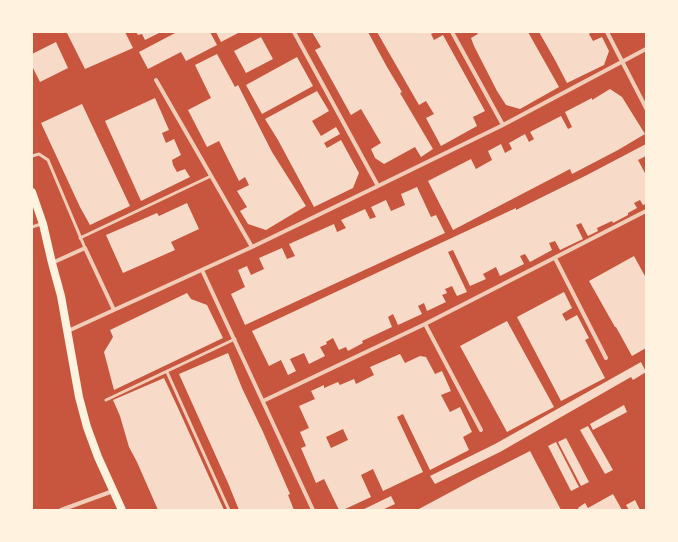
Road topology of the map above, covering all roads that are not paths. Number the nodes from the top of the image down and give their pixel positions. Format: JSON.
{"nodes":[{"id":1,"x":294,"y":32,"type":"edge"},
{"id":2,"x":452,"y":32,"type":"edge"},
{"id":3,"x":607,"y":32,"type":"edge"},
{"id":4,"x":646,"y":49,"type":"edge"},
{"id":5,"x":622,"y":61,"type":"junction"},
{"id":6,"x":156,"y":80,"type":"dead end"},
{"id":7,"x":646,"y":108,"type":"edge"},
{"id":8,"x":503,"y":125,"type":"junction"},
{"id":9,"x":32,"y":156,"type":"edge"},
{"id":10,"x":211,"y":176,"type":"junction"},
{"id":11,"x":378,"y":186,"type":"junction"},
{"id":12,"x":32,"y":192,"type":"edge"},
{"id":13,"x":646,"y":212,"type":"edge"},
{"id":14,"x":43,"y":224,"type":"junction"},
{"id":15,"x":32,"y":228,"type":"edge"},
{"id":16,"x":80,"y":238,"type":"junction"},
{"id":17,"x":252,"y":247,"type":"junction"},
{"id":18,"x":85,"y":248,"type":"junction"},
{"id":19,"x":555,"y":258,"type":"junction"},
{"id":20,"x":52,"y":264,"type":"junction"},
{"id":21,"x":202,"y":270,"type":"junction"},
{"id":22,"x":114,"y":310,"type":"junction"},
{"id":23,"x":425,"y":324,"type":"junction"},
{"id":24,"x":68,"y":331,"type":"junction"},
{"id":25,"x":235,"y":339,"type":"junction"},
{"id":26,"x":606,"y":358,"type":"dead end"},
{"id":27,"x":167,"y":372,"type":"junction"},
{"id":28,"x":106,"y":400,"type":"dead end"},
{"id":29,"x":263,"y":401,"type":"junction"},
{"id":30,"x":481,"y":430,"type":"dead end"},
{"id":31,"x":113,"y":491,"type":"junction"},
{"id":32,"x":61,"y":510,"type":"edge"},
{"id":33,"x":122,"y":510,"type":"edge"},
{"id":34,"x":229,"y":510,"type":"edge"},
{"id":35,"x":313,"y":510,"type":"edge"}],
"edges":[{"from":1,"to":11,"type":"street"},
{"from":2,"to":8,"type":"street"},
{"from":3,"to":5,"type":"street"},
{"from":4,"to":5,"type":"street"},
{"from":5,"to":7,"type":"street"},
{"from":5,"to":8,"type":"street"},
{"from":6,"to":10,"type":"street"},
{"from":8,"to":11,"type":"street"},
{"from":9,"to":16,"type":"lane"},
{"from":10,"to":16,"type":"lane"},
{"from":10,"to":17,"type":"street"},
{"from":11,"to":17,"type":"street"},
{"from":12,"to":14,"type":"main road"},
{"from":13,"to":19,"type":"street"},
{"from":14,"to":15,"type":"lane"},
{"from":14,"to":20,"type":"main road"},
{"from":16,"to":18,"type":"lane"},
{"from":17,"to":21,"type":"street"},
{"from":18,"to":20,"type":"street"},
{"from":18,"to":22,"type":"street"},
{"from":19,"to":23,"type":"street"},
{"from":19,"to":26,"type":"street"},
{"from":20,"to":24,"type":"main road"},
{"from":21,"to":22,"type":"street"},
{"from":21,"to":25,"type":"street"},
{"from":22,"to":24,"type":"street"},
{"from":23,"to":29,"type":"street"},
{"from":23,"to":30,"type":"street"},
{"from":24,"to":31,"type":"main road"},
{"from":25,"to":27,"type":"lane"},
{"from":25,"to":29,"type":"street"},
{"from":27,"to":28,"type":"lane"},
{"from":27,"to":34,"type":"lane"},
{"from":29,"to":35,"type":"street"},
{"from":31,"to":32,"type":"street"},
{"from":31,"to":33,"type":"main road"}]}
